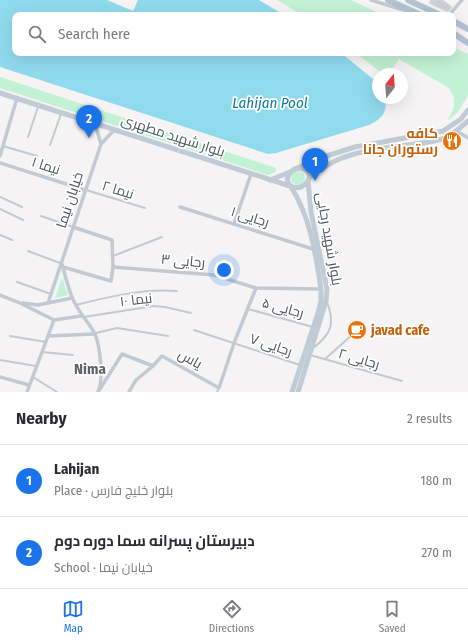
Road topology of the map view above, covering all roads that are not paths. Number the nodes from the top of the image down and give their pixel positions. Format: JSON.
{"nodes":[{"id":1,"x":371,"y":0,"type":"edge"},
{"id":2,"x":388,"y":0,"type":"edge"},
{"id":3,"x":408,"y":0,"type":"edge"},
{"id":4,"x":462,"y":0,"type":"edge"},
{"id":5,"x":410,"y":12,"type":"edge"},
{"id":6,"x":414,"y":12,"type":"edge"},
{"id":7,"x":434,"y":12,"type":"edge"},
{"id":8,"x":452,"y":12,"type":"edge"},
{"id":9,"x":456,"y":22,"type":"edge"},
{"id":10,"x":468,"y":29,"type":"edge"},
{"id":11,"x":456,"y":35,"type":"edge"},
{"id":12,"x":468,"y":41,"type":"edge"},
{"id":13,"x":0,"y":93,"type":"edge"},
{"id":14,"x":17,"y":98,"type":"junction"},
{"id":15,"x":39,"y":106,"type":"junction"},
{"id":16,"x":468,"y":110,"type":"edge"},
{"id":17,"x":61,"y":113,"type":"junction"},
{"id":18,"x":468,"y":121,"type":"edge"},
{"id":19,"x":95,"y":124,"type":"junction"},
{"id":20,"x":114,"y":130,"type":"junction"},
{"id":21,"x":457,"y":131,"type":"junction"},
{"id":22,"x":28,"y":137,"type":"dead end"},
{"id":23,"x":468,"y":138,"type":"edge"},
{"id":24,"x":101,"y":144,"type":"junction"},
{"id":25,"x":50,"y":145,"type":"dead end"},
{"id":26,"x":3,"y":146,"type":"junction"},
{"id":27,"x":0,"y":156,"type":"edge"},
{"id":28,"x":37,"y":156,"type":"dead end"},
{"id":29,"x":0,"y":163,"type":"edge"},
{"id":30,"x":295,"y":169,"type":"junction"},
{"id":31,"x":290,"y":172,"type":"junction"},
{"id":32,"x":251,"y":174,"type":"junction"},
{"id":33,"x":270,"y":180,"type":"junction"},
{"id":34,"x":308,"y":180,"type":"junction"},
{"id":35,"x":291,"y":187,"type":"junction"},
{"id":36,"x":85,"y":190,"type":"junction"},
{"id":37,"x":0,"y":197,"type":"edge"},
{"id":38,"x":22,"y":207,"type":"dead end"},
{"id":39,"x":180,"y":207,"type":"dead end"},
{"id":40,"x":145,"y":208,"type":"dead end"},
{"id":41,"x":0,"y":209,"type":"edge"},
{"id":42,"x":41,"y":216,"type":"dead end"},
{"id":43,"x":23,"y":220,"type":"dead end"},
{"id":44,"x":234,"y":224,"type":"junction"},
{"id":45,"x":73,"y":227,"type":"junction"},
{"id":46,"x":0,"y":235,"type":"edge"},
{"id":47,"x":162,"y":237,"type":"dead end"},
{"id":48,"x":12,"y":240,"type":"dead end"},
{"id":49,"x":313,"y":249,"type":"junction"},
{"id":50,"x":28,"y":251,"type":"dead end"},
{"id":51,"x":113,"y":256,"type":"junction"},
{"id":52,"x":62,"y":265,"type":"junction"},
{"id":53,"x":113,"y":267,"type":"junction"},
{"id":54,"x":17,"y":282,"type":"dead end"},
{"id":55,"x":256,"y":288,"type":"junction"},
{"id":56,"x":321,"y":289,"type":"junction"},
{"id":57,"x":177,"y":291,"type":"dead end"},
{"id":58,"x":51,"y":294,"type":"junction"},
{"id":59,"x":0,"y":295,"type":"edge"},
{"id":60,"x":72,"y":298,"type":"junction"},
{"id":61,"x":326,"y":302,"type":"junction"},
{"id":62,"x":20,"y":303,"type":"junction"},
{"id":63,"x":48,"y":303,"type":"junction"},
{"id":64,"x":76,"y":305,"type":"junction"},
{"id":65,"x":247,"y":309,"type":"junction"},
{"id":66,"x":192,"y":313,"type":"dead end"},
{"id":67,"x":82,"y":316,"type":"junction"},
{"id":68,"x":54,"y":320,"type":"junction"},
{"id":69,"x":313,"y":326,"type":"junction"},
{"id":70,"x":194,"y":330,"type":"dead end"},
{"id":71,"x":94,"y":334,"type":"junction"},
{"id":72,"x":352,"y":335,"type":"dead end"},
{"id":73,"x":10,"y":336,"type":"dead end"},
{"id":74,"x":48,"y":336,"type":"junction"},
{"id":75,"x":168,"y":336,"type":"dead end"},
{"id":76,"x":46,"y":342,"type":"junction"},
{"id":77,"x":234,"y":343,"type":"junction"},
{"id":78,"x":312,"y":348,"type":"junction"},
{"id":79,"x":42,"y":352,"type":"junction"},
{"id":80,"x":307,"y":354,"type":"junction"},
{"id":81,"x":73,"y":355,"type":"dead end"},
{"id":82,"x":0,"y":360,"type":"edge"},
{"id":83,"x":324,"y":360,"type":"junction"},
{"id":84,"x":154,"y":366,"type":"junction"},
{"id":85,"x":301,"y":366,"type":"junction"},
{"id":86,"x":37,"y":367,"type":"junction"},
{"id":87,"x":0,"y":377,"type":"edge"},
{"id":88,"x":33,"y":377,"type":"junction"},
{"id":89,"x":402,"y":381,"type":"dead end"},
{"id":90,"x":29,"y":385,"type":"junction"},
{"id":91,"x":218,"y":390,"type":"edge"},
{"id":92,"x":99,"y":391,"type":"edge"},
{"id":93,"x":27,"y":392,"type":"edge"},
{"id":94,"x":57,"y":392,"type":"edge"},
{"id":95,"x":128,"y":392,"type":"edge"},
{"id":96,"x":292,"y":392,"type":"edge"},
{"id":97,"x":298,"y":392,"type":"edge"}],
"edges":[{"from":1,"to":5,"type":"street"},
{"from":2,"to":6,"type":"main road"},
{"from":3,"to":7,"type":"main road"},
{"from":4,"to":8,"type":"street"},
{"from":9,"to":10,"type":"main road"},
{"from":11,"to":12,"type":"main road"},
{"from":13,"to":14,"type":"main road","name":"بلوار شهید مطهری"},
{"from":14,"to":15,"type":"main road","name":"بلوار شهید مطهری"},
{"from":14,"to":26,"type":"street"},
{"from":15,"to":17,"type":"main road","name":"بلوار شهید مطهری"},
{"from":15,"to":22,"type":"lane"},
{"from":16,"to":30,"type":"main road"},
{"from":17,"to":19,"type":"main road","name":"بلوار شهید مطهری"},
{"from":17,"to":25,"type":"lane"},
{"from":18,"to":21,"type":"main road"},
{"from":19,"to":20,"type":"main road","name":"بلوار شهید مطهری"},
{"from":19,"to":24,"type":"street"},
{"from":20,"to":24,"type":"street","name":"خیابان نیما"},
{"from":20,"to":32,"type":"main road","name":"بلوار شهید مطهری"},
{"from":21,"to":23,"type":"street"},
{"from":21,"to":34,"type":"main road"},
{"from":24,"to":36,"type":"street","name":"خیابان نیما"},
{"from":26,"to":27,"type":"street"},
{"from":26,"to":28,"type":"lane"},
{"from":29,"to":36,"type":"street","name":"نیما ۱"},
{"from":30,"to":31,"type":"main road"},
{"from":30,"to":34,"type":"main road"},
{"from":31,"to":33,"type":"main road"},
{"from":31,"to":35,"type":"main road"},
{"from":32,"to":33,"type":"main road","name":"بلوار شهید مطهری"},
{"from":32,"to":44,"type":"street"},
{"from":33,"to":35,"type":"main road","name":"بلوار شهید مطهری"},
{"from":34,"to":35,"type":"main road"},
{"from":34,"to":61,"type":"main road","name":"بلوار شهید رجایی"},
{"from":35,"to":49,"type":"main road","name":"بلوار شهید رجایی"},
{"from":36,"to":40,"type":"lane","name":"نیما ۲"},
{"from":36,"to":45,"type":"street","name":"خیابان نیما"},
{"from":37,"to":38,"type":"lane"},
{"from":39,"to":44,"type":"street","name":"رجایی ۱"},
{"from":41,"to":43,"type":"lane"},
{"from":42,"to":45,"type":"lane"},
{"from":44,"to":49,"type":"street","name":"رجایی ۱"},
{"from":45,"to":51,"type":"street"},
{"from":45,"to":52,"type":"street","name":"خیابان نیما"},
{"from":46,"to":48,"type":"lane"},
{"from":47,"to":51,"type":"lane"},
{"from":49,"to":56,"type":"main road","name":"بلوار شهید رجایی"},
{"from":50,"to":52,"type":"lane"},
{"from":51,"to":53,"type":"street"},
{"from":52,"to":53,"type":"street"},
{"from":52,"to":58,"type":"street","name":"خیابان نیما"},
{"from":52,"to":60,"type":"street"},
{"from":53,"to":55,"type":"street","name":"رجایی ۳"},
{"from":54,"to":58,"type":"lane"},
{"from":55,"to":56,"type":"street","name":"رجایی ۳"},
{"from":55,"to":65,"type":"street"},
{"from":56,"to":69,"type":"main road","name":"بلوار شهید رجایی"},
{"from":57,"to":64,"type":"lane"},
{"from":58,"to":63,"type":"street","name":"خیابان نیما"},
{"from":59,"to":62,"type":"street"},
{"from":60,"to":63,"type":"street"},
{"from":60,"to":64,"type":"street"},
{"from":61,"to":78,"type":"main road","name":"بلوار شهید رجایی"},
{"from":61,"to":78,"type":"lane"},
{"from":62,"to":63,"type":"street"},
{"from":62,"to":68,"type":"street"},
{"from":64,"to":67,"type":"street"},
{"from":65,"to":69,"type":"lane","name":"رجایی ۵"},
{"from":65,"to":77,"type":"street"},
{"from":66,"to":67,"type":"lane","name":"نیما ۱۰"},
{"from":67,"to":68,"type":"street"},
{"from":67,"to":71,"type":"street"},
{"from":68,"to":74,"type":"street"},
{"from":69,"to":80,"type":"main road","name":"بلوار شهید رجایی"},
{"from":70,"to":77,"type":"lane","name":"رجایی ۷"},
{"from":71,"to":74,"type":"street"},
{"from":71,"to":75,"type":"lane"},
{"from":71,"to":92,"type":"street"},
{"from":72,"to":83,"type":"lane"},
{"from":73,"to":76,"type":"lane"},
{"from":74,"to":76,"type":"street"},
{"from":76,"to":79,"type":"street"},
{"from":77,"to":85,"type":"lane","name":"رجایی ۷"},
{"from":77,"to":91,"type":"street"},
{"from":78,"to":80,"type":"main road","name":"بلوار شهید رجایی"},
{"from":79,"to":81,"type":"lane"},
{"from":79,"to":86,"type":"street"},
{"from":80,"to":83,"type":"lane","name":"رجایی ۲"},
{"from":80,"to":85,"type":"main road","name":"بلوار شهید رجایی"},
{"from":80,"to":97,"type":"main road","name":"بلوار شهید رجایی"},
{"from":82,"to":86,"type":"lane"},
{"from":83,"to":89,"type":"lane","name":"رجایی ۲"},
{"from":84,"to":91,"type":"street","name":"یاس"},
{"from":84,"to":92,"type":"street"},
{"from":84,"to":95,"type":"street"},
{"from":85,"to":96,"type":"main road","name":"بلوار شهید رجایی"},
{"from":86,"to":88,"type":"street"},
{"from":87,"to":90,"type":"street"},
{"from":88,"to":90,"type":"street"},
{"from":88,"to":94,"type":"lane"},
{"from":90,"to":93,"type":"street"}]}
